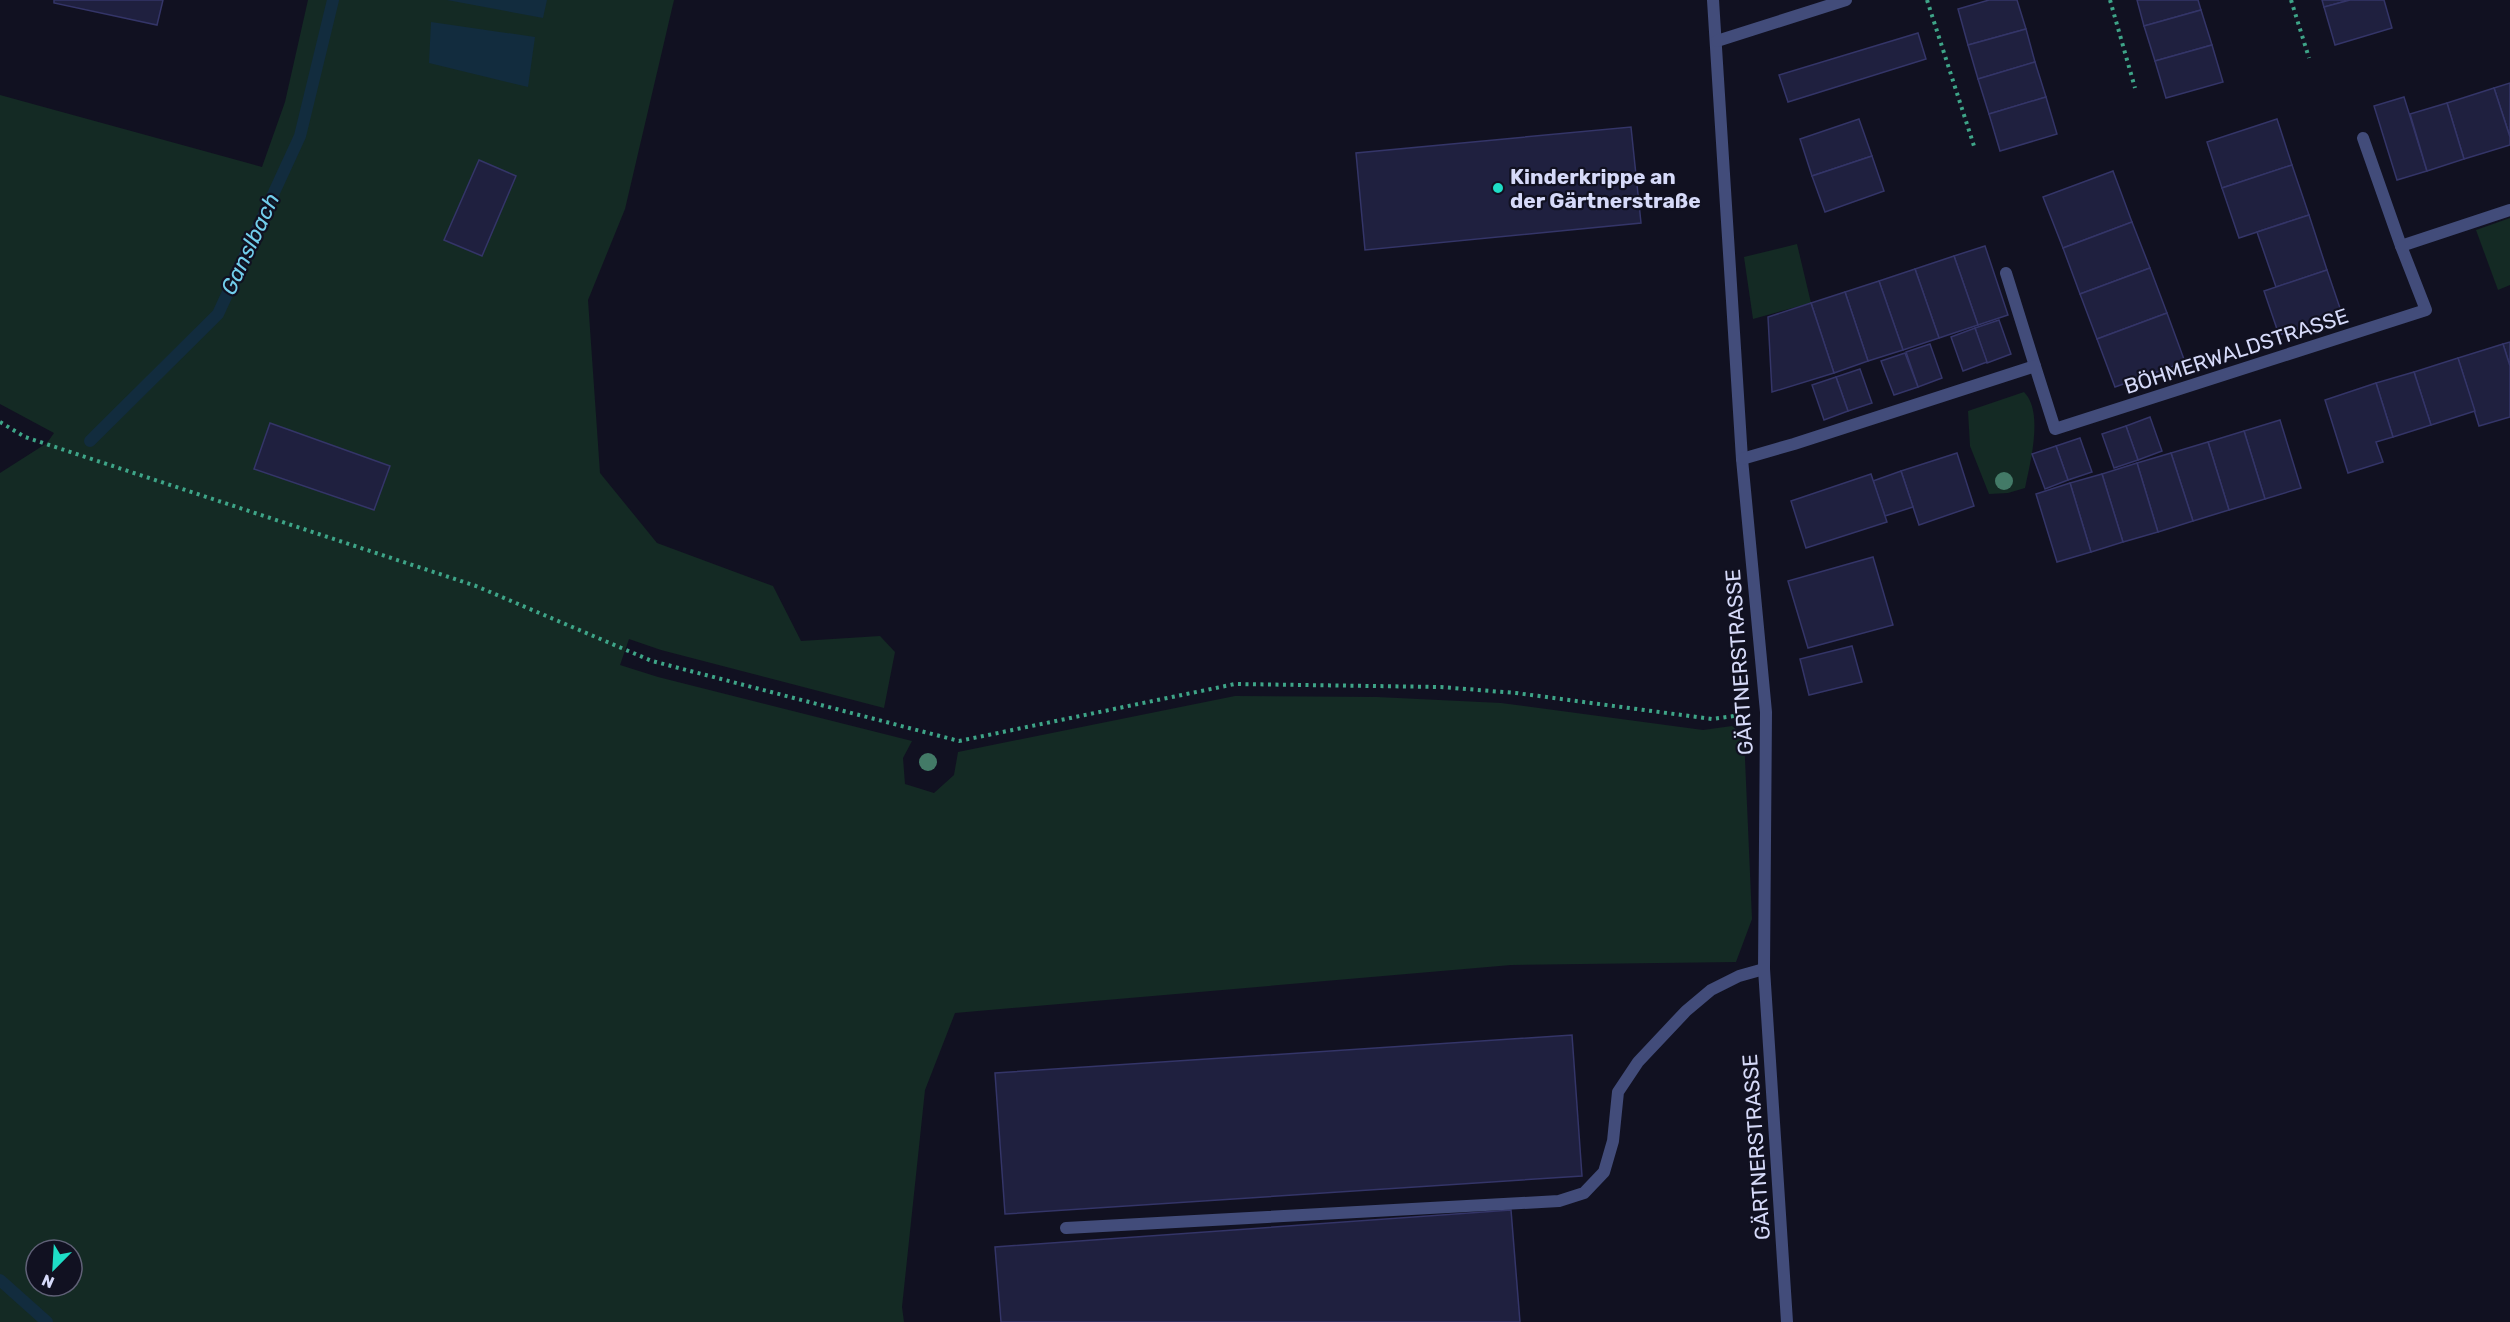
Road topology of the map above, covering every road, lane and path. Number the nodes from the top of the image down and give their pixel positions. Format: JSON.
{"nodes":[{"id":1,"x":1713,"y":0,"type":"edge"},
{"id":2,"x":1846,"y":0,"type":"edge"},
{"id":3,"x":1927,"y":0,"type":"edge"},
{"id":4,"x":2110,"y":0,"type":"edge"},
{"id":5,"x":2291,"y":0,"type":"edge"},
{"id":6,"x":1717,"y":41,"type":"junction"},
{"id":7,"x":2309,"y":58,"type":"dead end"},
{"id":8,"x":2135,"y":88,"type":"dead end"},
{"id":9,"x":2363,"y":138,"type":"dead end"},
{"id":10,"x":1974,"y":146,"type":"dead end"},
{"id":11,"x":2510,"y":210,"type":"edge"},
{"id":12,"x":2401,"y":246,"type":"junction"},
{"id":13,"x":2006,"y":273,"type":"dead end"},
{"id":14,"x":2035,"y":366,"type":"junction"},
{"id":15,"x":0,"y":423,"type":"edge"},
{"id":16,"x":1742,"y":459,"type":"junction"},
{"id":17,"x":1766,"y":712,"type":"junction"},
{"id":18,"x":1764,"y":969,"type":"junction"},
{"id":19,"x":1066,"y":1228,"type":"dead end"},
{"id":20,"x":1787,"y":1322,"type":"edge"}],
"edges":[{"from":1,"to":6,"type":"street","name":"GÄRTNERSTRASSE"},
{"from":2,"to":6,"type":"street"},
{"from":3,"to":10,"type":"path"},
{"from":4,"to":8,"type":"path"},
{"from":5,"to":7,"type":"path"},
{"from":6,"to":16,"type":"street","name":"GÄRTNERSTRASSE"},
{"from":9,"to":12,"type":"street","name":"BÖHMERWALDSTRASSE"},
{"from":11,"to":12,"type":"street"},
{"from":12,"to":14,"type":"street","name":"BÖHMERWALDSTRASSE"},
{"from":13,"to":14,"type":"street","name":"BÖHMERWALDSTRASSE"},
{"from":14,"to":16,"type":"street"},
{"from":15,"to":17,"type":"path"},
{"from":16,"to":17,"type":"street","name":"GÄRTNERSTRASSE"},
{"from":17,"to":18,"type":"street","name":"GÄRTNERSTRASSE"},
{"from":18,"to":19,"type":"street"},
{"from":18,"to":20,"type":"street","name":"GÄRTNERSTRASSE"}]}
